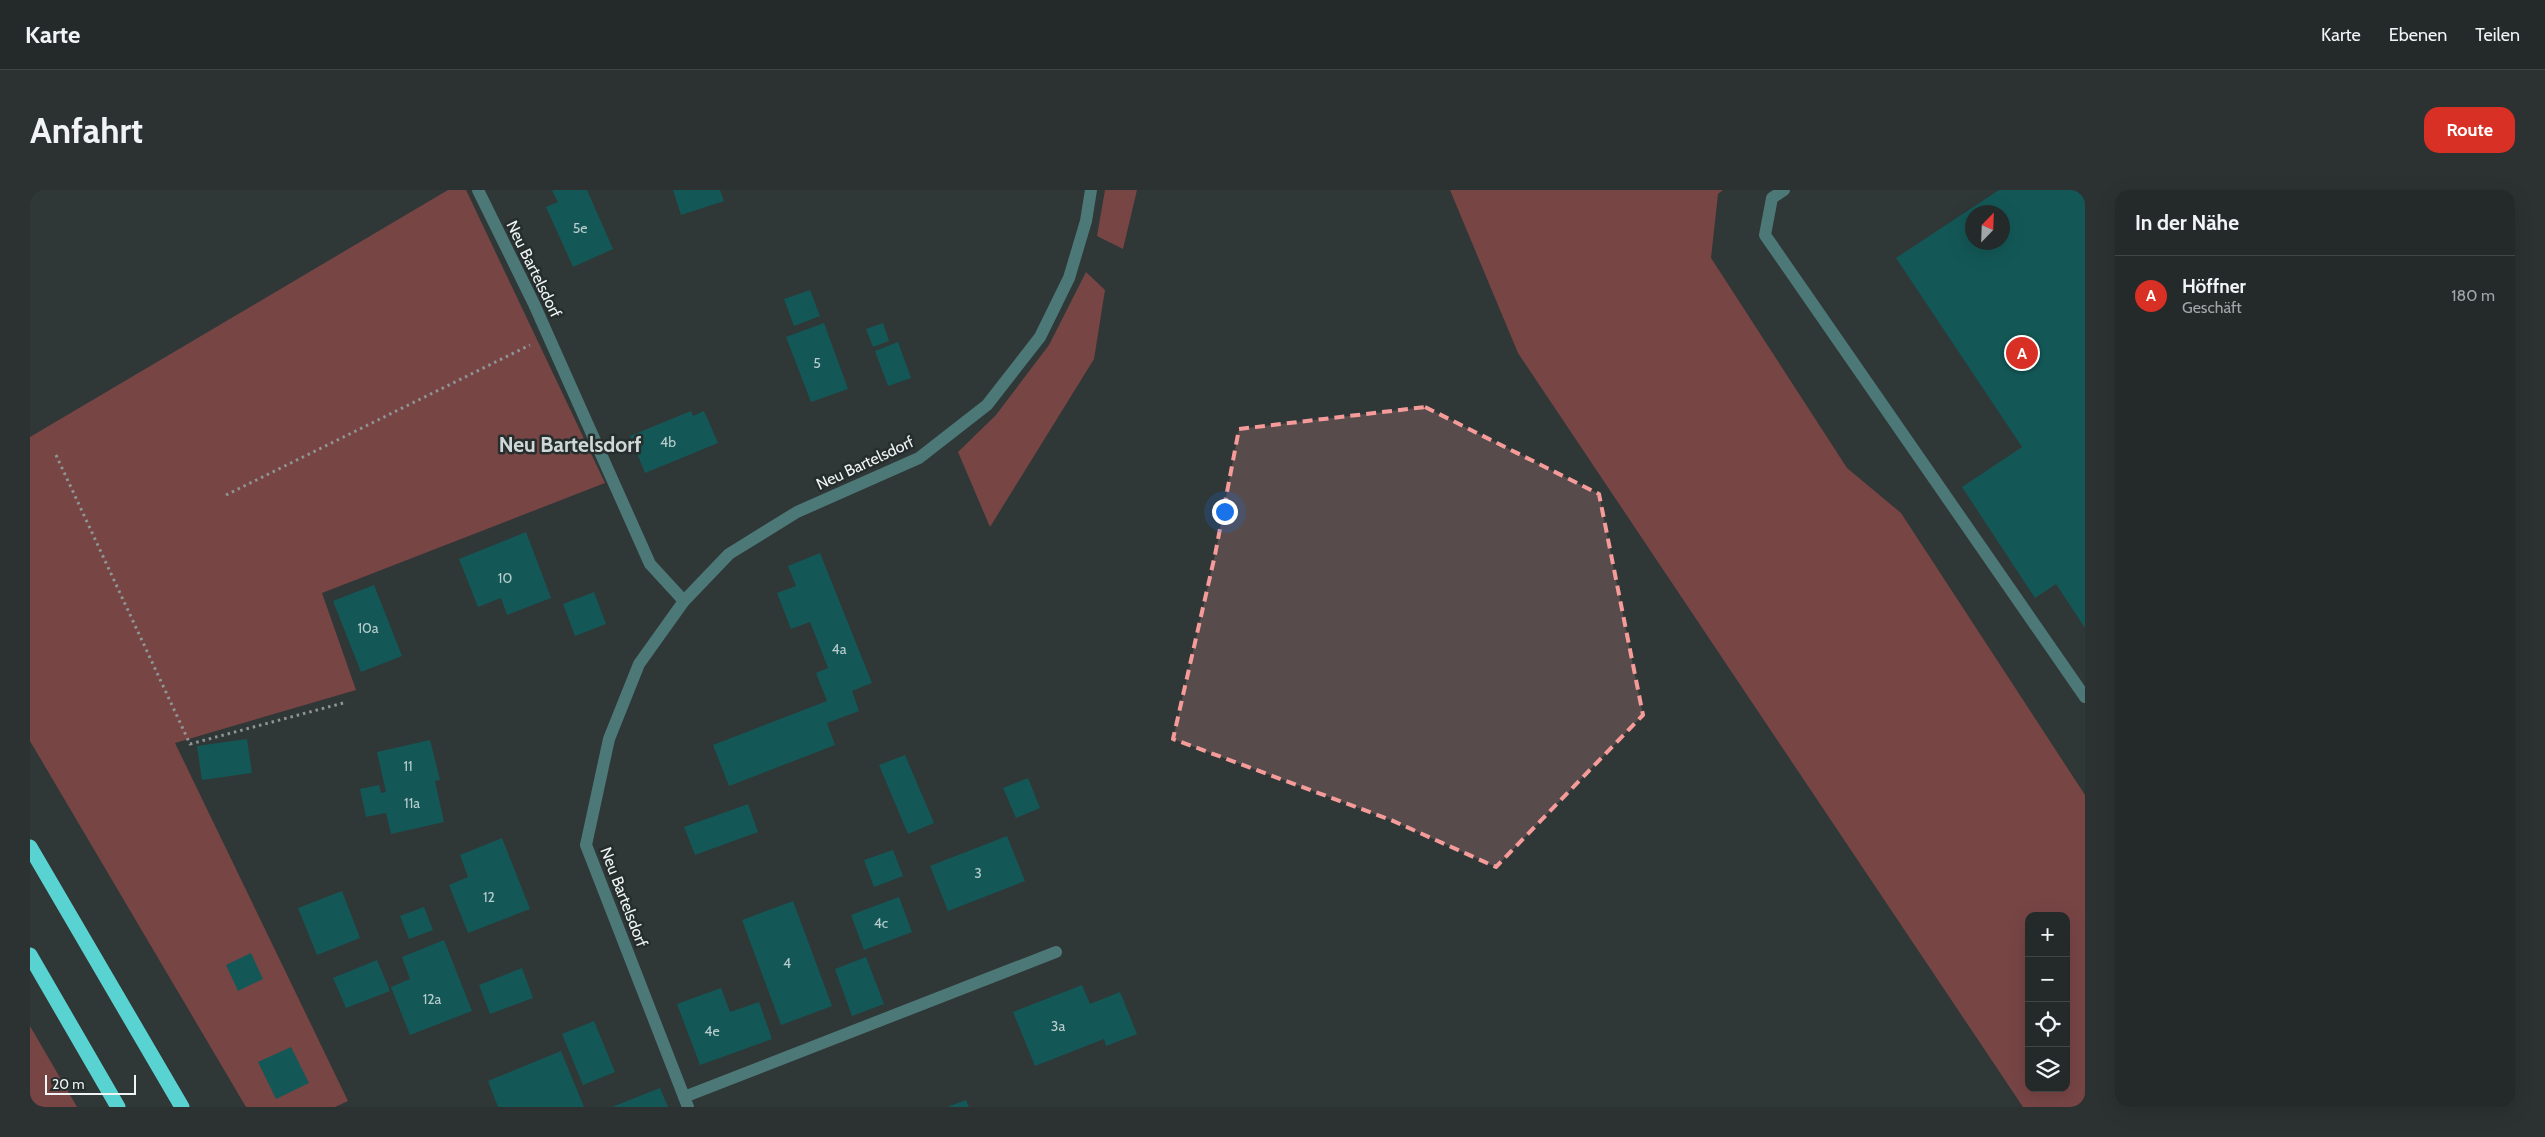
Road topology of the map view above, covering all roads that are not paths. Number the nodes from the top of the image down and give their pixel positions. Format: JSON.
{"nodes":[{"id":1,"x":478,"y":190,"type":"edge"},
{"id":2,"x":1091,"y":190,"type":"edge"},
{"id":3,"x":1784,"y":190,"type":"edge"},
{"id":4,"x":684,"y":601,"type":"junction"},
{"id":5,"x":2085,"y":697,"type":"edge"},
{"id":6,"x":30,"y":847,"type":"edge"},
{"id":7,"x":1056,"y":952,"type":"dead end"},
{"id":8,"x":30,"y":956,"type":"edge"},
{"id":9,"x":686,"y":1102,"type":"edge"},
{"id":10,"x":118,"y":1107,"type":"edge"},
{"id":11,"x":182,"y":1107,"type":"edge"}],
"edges":[{"from":1,"to":4,"type":"street","name":"Neu Bartelsdorf"},
{"from":2,"to":4,"type":"street","name":"Neu Bartelsdorf"},
{"from":3,"to":5,"type":"street"},
{"from":4,"to":9,"type":"street","name":"Neu Bartelsdorf"},
{"from":6,"to":11,"type":"highway"},
{"from":7,"to":9,"type":"street","name":"Neu Bartelsdorf"},
{"from":8,"to":10,"type":"highway"}]}
